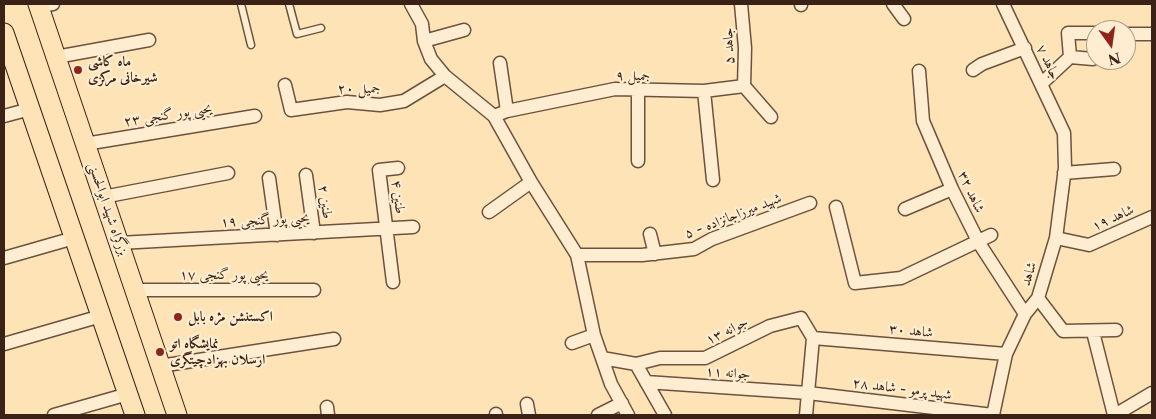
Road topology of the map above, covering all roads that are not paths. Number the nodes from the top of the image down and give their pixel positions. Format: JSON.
{"nodes":[{"id":1,"x":43,"y":4,"type":"edge"},
{"id":2,"x":241,"y":4,"type":"edge"},
{"id":3,"x":289,"y":4,"type":"edge"},
{"id":4,"x":411,"y":4,"type":"edge"},
{"id":5,"x":741,"y":4,"type":"edge"},
{"id":6,"x":893,"y":4,"type":"edge"},
{"id":7,"x":1003,"y":4,"type":"edge"},
{"id":8,"x":904,"y":19,"type":"dead end"},
{"id":9,"x":321,"y":28,"type":"dead end"},
{"id":10,"x":464,"y":30,"type":"dead end"},
{"id":11,"x":4,"y":33,"type":"edge"},
{"id":12,"x":1086,"y":33,"type":"edge"},
{"id":13,"x":1136,"y":34,"type":"edge"},
{"id":14,"x":1152,"y":34,"type":"edge"},
{"id":15,"x":149,"y":40,"type":"dead end"},
{"id":16,"x":424,"y":41,"type":"junction"},
{"id":17,"x":250,"y":45,"type":"dead end"},
{"id":18,"x":1025,"y":48,"type":"junction"},
{"id":19,"x":56,"y":57,"type":"junction"},
{"id":20,"x":1070,"y":57,"type":"junction"},
{"id":21,"x":1086,"y":58,"type":"edge"},
{"id":22,"x":500,"y":64,"type":"dead end"},
{"id":23,"x":973,"y":70,"type":"dead end"},
{"id":24,"x":919,"y":71,"type":"dead end"},
{"id":25,"x":445,"y":76,"type":"junction"},
{"id":26,"x":1042,"y":84,"type":"junction"},
{"id":27,"x":285,"y":85,"type":"dead end"},
{"id":28,"x":744,"y":86,"type":"junction"},
{"id":29,"x":638,"y":91,"type":"junction"},
{"id":30,"x":704,"y":92,"type":"junction"},
{"id":31,"x":30,"y":109,"type":"junction"},
{"id":32,"x":507,"y":111,"type":"junction"},
{"id":33,"x":4,"y":116,"type":"edge"},
{"id":34,"x":255,"y":116,"type":"dead end"},
{"id":35,"x":494,"y":116,"type":"junction"},
{"id":36,"x":771,"y":117,"type":"dead end"},
{"id":37,"x":1064,"y":133,"type":"joint"},
{"id":38,"x":85,"y":144,"type":"junction"},
{"id":39,"x":638,"y":161,"type":"dead end"},
{"id":40,"x":398,"y":168,"type":"dead end"},
{"id":41,"x":1114,"y":169,"type":"dead end"},
{"id":42,"x":228,"y":173,"type":"dead end"},
{"id":43,"x":1064,"y":173,"type":"junction"},
{"id":44,"x":306,"y":175,"type":"dead end"},
{"id":45,"x":269,"y":178,"type":"dead end"},
{"id":46,"x":713,"y":180,"type":"dead end"},
{"id":47,"x":532,"y":182,"type":"junction"},
{"id":48,"x":952,"y":189,"type":"junction"},
{"id":49,"x":103,"y":197,"type":"junction"},
{"id":50,"x":810,"y":203,"type":"dead end"},
{"id":51,"x":836,"y":207,"type":"dead end"},
{"id":52,"x":905,"y":209,"type":"dead end"},
{"id":53,"x":490,"y":212,"type":"dead end"},
{"id":54,"x":1152,"y":217,"type":"edge"},
{"id":55,"x":413,"y":227,"type":"dead end"},
{"id":56,"x":387,"y":228,"type":"junction"},
{"id":57,"x":314,"y":232,"type":"junction"},
{"id":58,"x":277,"y":234,"type":"junction"},
{"id":59,"x":650,"y":234,"type":"dead end"},
{"id":60,"x":991,"y":236,"type":"dead end"},
{"id":61,"x":74,"y":238,"type":"junction"},
{"id":62,"x":1056,"y":238,"type":"junction"},
{"id":63,"x":119,"y":243,"type":"junction"},
{"id":64,"x":979,"y":243,"type":"junction"},
{"id":65,"x":655,"y":254,"type":"junction"},
{"id":66,"x":577,"y":255,"type":"junction"},
{"id":67,"x":4,"y":258,"type":"edge"},
{"id":68,"x":394,"y":282,"type":"dead end"},
{"id":69,"x":135,"y":290,"type":"junction"},
{"id":70,"x":314,"y":290,"type":"dead end"},
{"id":71,"x":1038,"y":298,"type":"junction"},
{"id":72,"x":1024,"y":314,"type":"junction"},
{"id":73,"x":101,"y":316,"type":"junction"},
{"id":74,"x":1116,"y":330,"type":"dead end"},
{"id":75,"x":1094,"y":332,"type":"junction"},
{"id":76,"x":594,"y":335,"type":"junction"},
{"id":77,"x":813,"y":338,"type":"junction"},
{"id":78,"x":334,"y":339,"type":"dead end"},
{"id":79,"x":572,"y":343,"type":"dead end"},
{"id":80,"x":4,"y":344,"type":"edge"},
{"id":81,"x":1006,"y":354,"type":"junction"},
{"id":82,"x":602,"y":358,"type":"junction"},
{"id":83,"x":636,"y":364,"type":"junction"},
{"id":84,"x":160,"y":366,"type":"junction"},
{"id":85,"x":646,"y":382,"type":"junction"},
{"id":86,"x":808,"y":393,"type":"junction"},
{"id":87,"x":1152,"y":393,"type":"edge"},
{"id":88,"x":128,"y":394,"type":"junction"},
{"id":89,"x":622,"y":403,"type":"junction"},
{"id":90,"x":54,"y":415,"type":"edge"},
{"id":91,"x":135,"y":415,"type":"edge"},
{"id":92,"x":177,"y":415,"type":"edge"},
{"id":93,"x":598,"y":415,"type":"edge"},
{"id":94,"x":628,"y":415,"type":"edge"},
{"id":95,"x":665,"y":415,"type":"edge"},
{"id":96,"x":806,"y":415,"type":"edge"},
{"id":97,"x":993,"y":415,"type":"edge"},
{"id":98,"x":1115,"y":415,"type":"edge"}],
"edges":[{"from":1,"to":19,"type":"main road","name":"بزرگراه شهید ابوالحسنی"},
{"from":2,"to":17,"type":"lane"},
{"from":3,"to":9,"type":"lane"},
{"from":4,"to":16,"type":"street"},
{"from":5,"to":28,"type":"street","name":"جاهد ۵"},
{"from":6,"to":8,"type":"street"},
{"from":7,"to":18,"type":"street","name":"جاهد ۷"},
{"from":10,"to":16,"type":"street"},
{"from":11,"to":31,"type":"main road"},
{"from":12,"to":20,"type":"street"},
{"from":13,"to":14,"type":"street"},
{"from":15,"to":19,"type":"street"},
{"from":16,"to":25,"type":"street"},
{"from":18,"to":23,"type":"street"},
{"from":18,"to":26,"type":"street","name":"جاهد ۷"},
{"from":19,"to":38,"type":"main road","name":"بزرگراه شهید ابوالحسنی"},
{"from":20,"to":21,"type":"street"},
{"from":20,"to":26,"type":"street"},
{"from":22,"to":32,"type":"street"},
{"from":24,"to":48,"type":"street","name":"شاهد ۳۲"},
{"from":25,"to":27,"type":"street","name":"جمیل ۲۰"},
{"from":25,"to":35,"type":"street"},
{"from":26,"to":37,"type":"street","name":"جاهد ۷"},
{"from":28,"to":30,"type":"street","name":"جمیل ۹"},
{"from":28,"to":36,"type":"street"},
{"from":29,"to":30,"type":"street","name":"جمیل ۹"},
{"from":29,"to":32,"type":"street","name":"جمیل ۹"},
{"from":29,"to":39,"type":"street"},
{"from":30,"to":46,"type":"street"},
{"from":31,"to":33,"type":"street"},
{"from":31,"to":61,"type":"main road"},
{"from":32,"to":35,"type":"street","name":"جمیل ۹"},
{"from":34,"to":38,"type":"street","name":"یحیی پور گنجی ۲۳"},
{"from":35,"to":47,"type":"street"},
{"from":37,"to":43,"type":"street","name":"شاهد"},
{"from":38,"to":49,"type":"main road","name":"بزرگراه شهید ابوالحسنی"},
{"from":40,"to":56,"type":"street","name":"طنین ۴"},
{"from":41,"to":43,"type":"street"},
{"from":42,"to":49,"type":"street"},
{"from":43,"to":62,"type":"street","name":"شاهد"},
{"from":44,"to":57,"type":"street","name":"طنین ۲"},
{"from":45,"to":58,"type":"street"},
{"from":47,"to":53,"type":"street"},
{"from":47,"to":66,"type":"street"},
{"from":48,"to":52,"type":"street"},
{"from":48,"to":64,"type":"street","name":"شاهد ۳۲"},
{"from":49,"to":63,"type":"main road","name":"بزرگراه شهید ابوالحسنی"},
{"from":50,"to":65,"type":"street","name":"شهید میرزاجانزاده - ۵"},
{"from":51,"to":64,"type":"street"},
{"from":54,"to":62,"type":"street","name":"شاهد ۱۹"},
{"from":55,"to":56,"type":"street","name":"یحیی پور گنجی ۱۹"},
{"from":56,"to":57,"type":"street","name":"یحیی پور گنجی ۱۹"},
{"from":56,"to":68,"type":"street","name":"طنین ۴"},
{"from":57,"to":58,"type":"street","name":"یحیی پور گنجی ۱۹"},
{"from":58,"to":63,"type":"street","name":"یحیی پور گنجی ۱۹"},
{"from":59,"to":65,"type":"street"},
{"from":60,"to":64,"type":"street"},
{"from":61,"to":67,"type":"street"},
{"from":61,"to":73,"type":"main road"},
{"from":62,"to":71,"type":"street","name":"شاهد"},
{"from":63,"to":69,"type":"main road","name":"بزرگراه شهید ابوالحسنی"},
{"from":64,"to":72,"type":"street","name":"شاهد ۳۲"},
{"from":65,"to":66,"type":"street","name":"شهید میرزاجانزاده - ۵"},
{"from":66,"to":76,"type":"street"},
{"from":69,"to":70,"type":"street","name":"یحیی پور گنجی ۱۷"},
{"from":69,"to":84,"type":"main road","name":"بزرگراه شهید ابوالحسنی"},
{"from":71,"to":72,"type":"street","name":"شاهد"},
{"from":71,"to":75,"type":"street"},
{"from":72,"to":81,"type":"street","name":"شاهد"},
{"from":73,"to":80,"type":"street"},
{"from":73,"to":88,"type":"main road"},
{"from":74,"to":75,"type":"street"},
{"from":75,"to":98,"type":"street"},
{"from":76,"to":79,"type":"street"},
{"from":76,"to":82,"type":"street"},
{"from":77,"to":81,"type":"street","name":"شاهد ۳۰"},
{"from":77,"to":83,"type":"street","name":"جوانه ۱۳"},
{"from":77,"to":86,"type":"street"},
{"from":78,"to":84,"type":"street"},
{"from":81,"to":97,"type":"street","name":"شاهد"},
{"from":82,"to":83,"type":"street"},
{"from":82,"to":89,"type":"street"},
{"from":83,"to":85,"type":"street"},
{"from":84,"to":92,"type":"main road","name":"بزرگراه شهید ابوالحسنی"},
{"from":85,"to":86,"type":"street","name":"جوانه ۱۱"},
{"from":85,"to":95,"type":"street"},
{"from":86,"to":96,"type":"street"},
{"from":86,"to":97,"type":"street","name":"شهید پرمو - شاهد ۲۸"},
{"from":87,"to":98,"type":"street"},
{"from":88,"to":90,"type":"street"},
{"from":88,"to":91,"type":"main road"},
{"from":89,"to":93,"type":"street"},
{"from":89,"to":94,"type":"street"}]}
